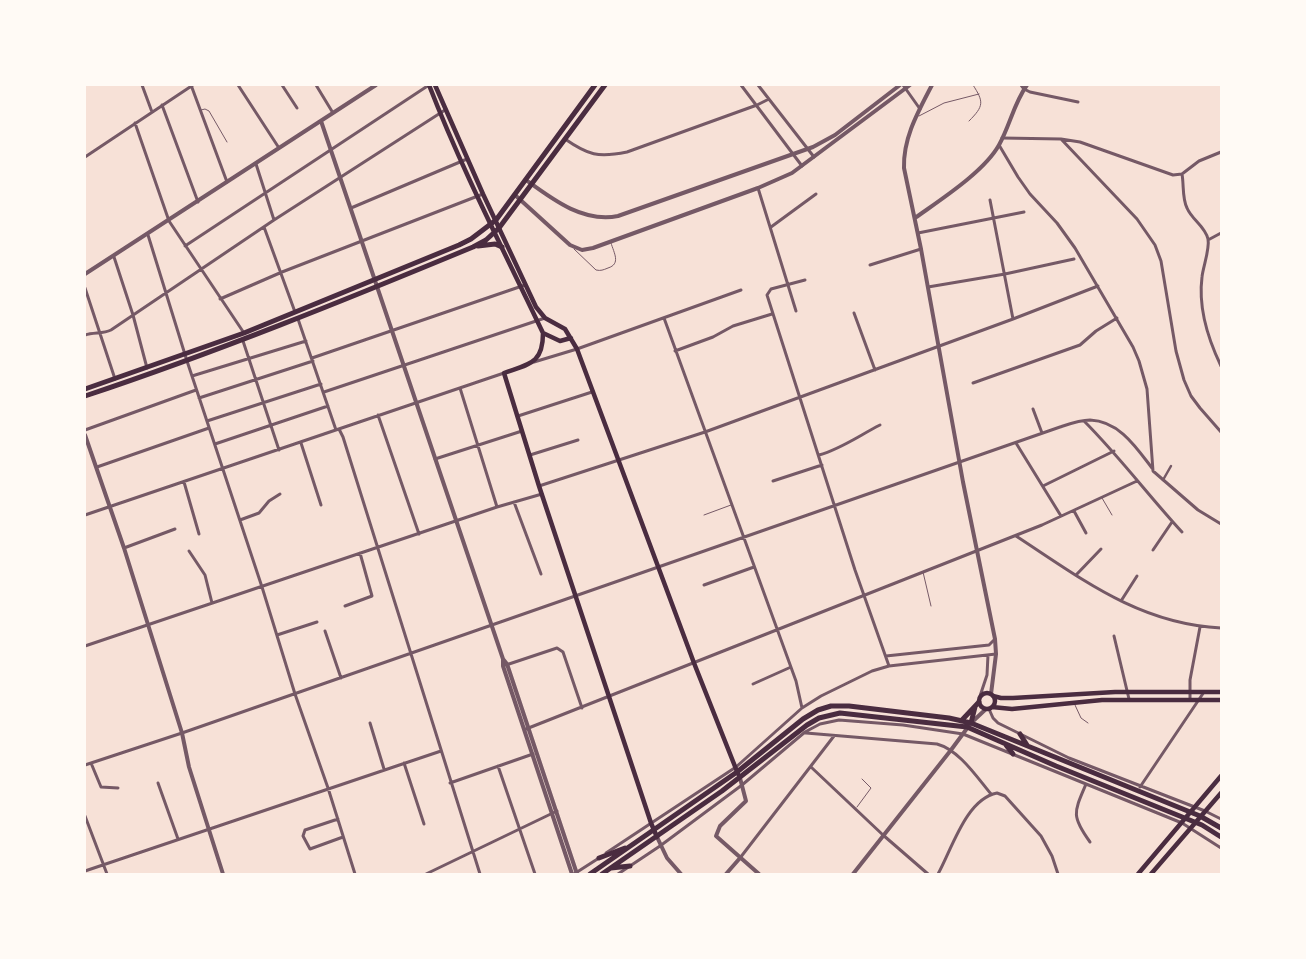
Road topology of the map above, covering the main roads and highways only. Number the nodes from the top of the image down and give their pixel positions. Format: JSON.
{"nodes":[{"id":1,"x":429,"y":85,"type":"edge"},
{"id":2,"x":435,"y":85,"type":"edge"},
{"id":3,"x":595,"y":85,"type":"edge"},
{"id":4,"x":605,"y":85,"type":"edge"},
{"id":5,"x":442,"y":112,"type":"junction"},
{"id":6,"x":480,"y":195,"type":"junction"},
{"id":7,"x":496,"y":220,"type":"junction"},
{"id":8,"x":491,"y":224,"type":"junction"},
{"id":9,"x":497,"y":230,"type":"junction"},
{"id":10,"x":473,"y":247,"type":"junction"},
{"id":11,"x":502,"y":247,"type":"junction"},
{"id":12,"x":523,"y":286,"type":"junction"},
{"id":13,"x":543,"y":333,"type":"junction"},
{"id":14,"x":571,"y":338,"type":"junction"},
{"id":15,"x":85,"y":389,"type":"edge"},
{"id":16,"x":85,"y":396,"type":"edge"},
{"id":17,"x":1221,"y":692,"type":"edge"},
{"id":18,"x":992,"y":695,"type":"junction"},
{"id":19,"x":1221,"y":700,"type":"edge"},
{"id":20,"x":978,"y":701,"type":"junction"},
{"id":21,"x":989,"y":708,"type":"junction"},
{"id":22,"x":962,"y":720,"type":"junction"},
{"id":23,"x":969,"y":725,"type":"junction"},
{"id":24,"x":1020,"y":734,"type":"road end"},
{"id":25,"x":1004,"y":743,"type":"junction"},
{"id":26,"x":1028,"y":746,"type":"junction"},
{"id":27,"x":1014,"y":754,"type":"road end"},
{"id":28,"x":738,"y":772,"type":"junction"},
{"id":29,"x":1221,"y":776,"type":"edge"},
{"id":30,"x":1221,"y":793,"type":"edge"},
{"id":31,"x":1190,"y":812,"type":"junction"},
{"id":32,"x":1200,"y":816,"type":"junction"},
{"id":33,"x":1183,"y":821,"type":"junction"},
{"id":34,"x":1195,"y":822,"type":"junction"},
{"id":35,"x":1221,"y":828,"type":"edge"},
{"id":36,"x":654,"y":830,"type":"junction"},
{"id":37,"x":1221,"y":836,"type":"edge"},
{"id":38,"x":657,"y":837,"type":"junction"},
{"id":39,"x":630,"y":846,"type":"junction"},
{"id":40,"x":599,"y":858,"type":"road end"},
{"id":41,"x":630,"y":866,"type":"road end"},
{"id":42,"x":611,"y":868,"type":"junction"},
{"id":43,"x":590,"y":874,"type":"edge"},
{"id":44,"x":602,"y":874,"type":"edge"},
{"id":45,"x":1138,"y":874,"type":"edge"},
{"id":46,"x":1151,"y":874,"type":"edge"}],
"edges":[{"from":1,"to":5,"type":"main road"},
{"from":2,"to":5,"type":"main road"},
{"from":3,"to":7,"type":"main road"},
{"from":4,"to":9,"type":"main road"},
{"from":5,"to":6,"type":"main road"},
{"from":6,"to":7,"type":"main road"},
{"from":6,"to":8,"type":"main road"},
{"from":7,"to":8,"type":"main road"},
{"from":7,"to":9,"type":"main road"},
{"from":8,"to":9,"type":"main road"},
{"from":8,"to":15,"type":"main road"},
{"from":9,"to":10,"type":"main road"},
{"from":9,"to":11,"type":"main road"},
{"from":9,"to":12,"type":"main road"},
{"from":10,"to":11,"type":"main road"},
{"from":10,"to":16,"type":"main road"},
{"from":11,"to":12,"type":"main road"},
{"from":12,"to":13,"type":"main road"},
{"from":12,"to":14,"type":"main road"},
{"from":13,"to":14,"type":"main road"},
{"from":13,"to":36,"type":"main road"},
{"from":14,"to":28,"type":"main road"},
{"from":17,"to":18,"type":"main road"},
{"from":18,"to":20,"type":"main road"},
{"from":18,"to":21,"type":"main road"},
{"from":19,"to":21,"type":"main road"},
{"from":20,"to":21,"type":"main road"},
{"from":20,"to":22,"type":"main road"},
{"from":20,"to":23,"type":"main road"},
{"from":22,"to":23,"type":"main road"},
{"from":22,"to":28,"type":"main road"},
{"from":23,"to":25,"type":"main road"},
{"from":23,"to":26,"type":"main road"},
{"from":23,"to":28,"type":"main road"},
{"from":24,"to":26,"type":"main road"},
{"from":25,"to":27,"type":"main road"},
{"from":25,"to":33,"type":"main road"},
{"from":26,"to":31,"type":"main road"},
{"from":28,"to":36,"type":"main road"},
{"from":28,"to":38,"type":"main road"},
{"from":29,"to":31,"type":"main road"},
{"from":30,"to":32,"type":"main road"},
{"from":31,"to":32,"type":"main road"},
{"from":31,"to":33,"type":"main road"},
{"from":32,"to":34,"type":"main road"},
{"from":32,"to":35,"type":"main road"},
{"from":33,"to":34,"type":"main road"},
{"from":33,"to":45,"type":"main road"},
{"from":34,"to":37,"type":"main road"},
{"from":34,"to":46,"type":"main road"},
{"from":36,"to":38,"type":"main road"},
{"from":36,"to":39,"type":"main road"},
{"from":38,"to":42,"type":"main road"},
{"from":39,"to":40,"type":"main road"},
{"from":39,"to":43,"type":"main road"},
{"from":41,"to":42,"type":"main road"},
{"from":42,"to":44,"type":"main road"}]}
